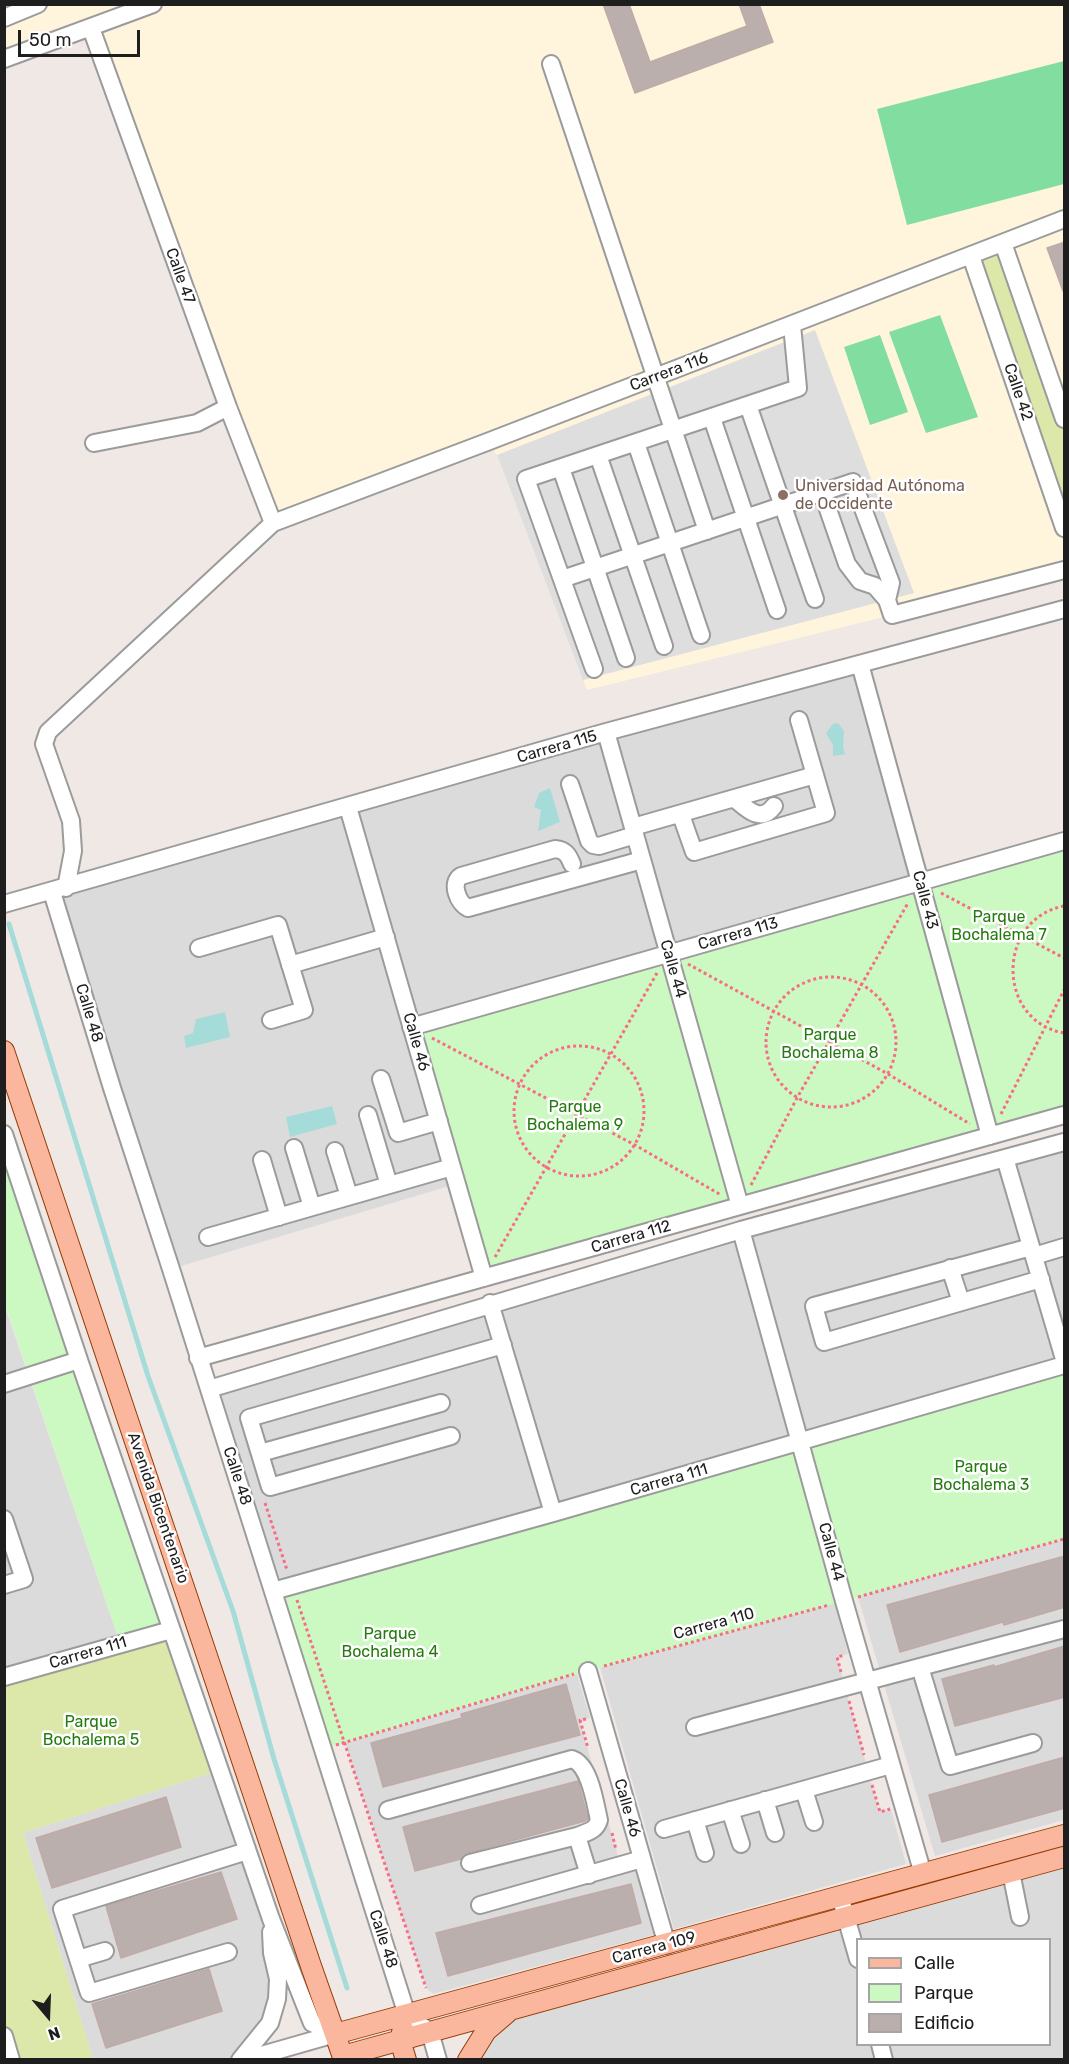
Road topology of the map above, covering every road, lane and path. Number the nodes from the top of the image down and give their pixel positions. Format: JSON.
{"nodes":[{"id":1,"x":38,"y":4,"type":"edge"},
{"id":2,"x":153,"y":4,"type":"edge"},
{"id":3,"x":127,"y":9,"type":"edge"},
{"id":4,"x":4,"y":18,"type":"edge"},
{"id":5,"x":91,"y":28,"type":"junction"},
{"id":6,"x":4,"y":59,"type":"edge"},
{"id":7,"x":551,"y":64,"type":"dead end"},
{"id":8,"x":1065,"y":219,"type":"edge"},
{"id":9,"x":1003,"y":243,"type":"junction"},
{"id":10,"x":971,"y":256,"type":"junction"},
{"id":11,"x":792,"y":325,"type":"junction"},
{"id":12,"x":656,"y":377,"type":"junction"},
{"id":13,"x":748,"y":405,"type":"junction"},
{"id":14,"x":228,"y":407,"type":"junction"},
{"id":15,"x":712,"y":418,"type":"junction"},
{"id":16,"x":1065,"y":419,"type":"edge"},
{"id":17,"x":674,"y":430,"type":"junction"},
{"id":18,"x":94,"y":443,"type":"dead end"},
{"id":19,"x":636,"y":443,"type":"junction"},
{"id":20,"x":598,"y":456,"type":"junction"},
{"id":21,"x":561,"y":468,"type":"junction"},
{"id":22,"x":822,"y":492,"type":"junction"},
{"id":23,"x":782,"y":505,"type":"junction"},
{"id":24,"x":746,"y":518,"type":"junction"},
{"id":25,"x":273,"y":523,"type":"junction"},
{"id":26,"x":1065,"y":528,"type":"edge"},
{"id":27,"x":707,"y":531,"type":"junction"},
{"id":28,"x":669,"y":543,"type":"junction"},
{"id":29,"x":633,"y":555,"type":"junction"},
{"id":30,"x":595,"y":568,"type":"junction"},
{"id":31,"x":1065,"y":570,"type":"edge"},
{"id":32,"x":562,"y":579,"type":"junction"},
{"id":33,"x":815,"y":599,"type":"dead end"},
{"id":34,"x":890,"y":607,"type":"junction"},
{"id":35,"x":1065,"y":609,"type":"edge"},
{"id":36,"x":777,"y":610,"type":"dead end"},
{"id":37,"x":701,"y":634,"type":"dead end"},
{"id":38,"x":664,"y":646,"type":"dead end"},
{"id":39,"x":626,"y":658,"type":"dead end"},
{"id":40,"x":860,"y":664,"type":"junction"},
{"id":41,"x":594,"y":669,"type":"dead end"},
{"id":42,"x":799,"y":720,"type":"dead end"},
{"id":43,"x":606,"y":732,"type":"junction"},
{"id":44,"x":815,"y":775,"type":"junction"},
{"id":45,"x":570,"y":783,"type":"dead end"},
{"id":46,"x":735,"y":799,"type":"junction"},
{"id":47,"x":774,"y":806,"type":"dead end"},
{"id":48,"x":348,"y":807,"type":"junction"},
{"id":49,"x":681,"y":815,"type":"junction"},
{"id":50,"x":634,"y":831,"type":"junction"},
{"id":51,"x":1065,"y":841,"type":"edge"},
{"id":52,"x":642,"y":860,"type":"junction"},
{"id":53,"x":572,"y":864,"type":"dead end"},
{"id":54,"x":920,"y":881,"type":"junction"},
{"id":55,"x":59,"y":890,"type":"junction"},
{"id":56,"x":4,"y":904,"type":"edge"},
{"id":57,"x":1065,"y":906,"type":"edge"},
{"id":58,"x":1022,"y":935,"type":"junction"},
{"id":59,"x":386,"y":937,"type":"junction"},
{"id":60,"x":199,"y":948,"type":"dead end"},
{"id":61,"x":669,"y":953,"type":"junction"},
{"id":62,"x":1065,"y":958,"type":"edge"},
{"id":63,"x":290,"y":965,"type":"junction"},
{"id":64,"x":862,"y":984,"type":"junction"},
{"id":65,"x":1065,"y":990,"type":"edge"},
{"id":66,"x":773,"y":1011,"type":"junction"},
{"id":67,"x":271,"y":1020,"type":"dead end"},
{"id":68,"x":1045,"y":1026,"type":"junction"},
{"id":69,"x":411,"y":1027,"type":"junction"},
{"id":70,"x":1065,"y":1033,"type":"edge"},
{"id":71,"x":829,"y":1041,"type":"junction"},
{"id":72,"x":4,"y":1052,"type":"edge"},
{"id":73,"x":611,"y":1054,"type":"junction"},
{"id":74,"x":888,"y":1074,"type":"junction"},
{"id":75,"x":381,"y":1079,"type":"dead end"},
{"id":76,"x":520,"y":1083,"type":"junction"},
{"id":77,"x":797,"y":1098,"type":"junction"},
{"id":78,"x":576,"y":1113,"type":"junction"},
{"id":79,"x":368,"y":1115,"type":"dead end"},
{"id":80,"x":1065,"y":1115,"type":"edge"},
{"id":81,"x":439,"y":1121,"type":"junction"},
{"id":82,"x":4,"y":1134,"type":"edge"},
{"id":83,"x":990,"y":1136,"type":"junction"},
{"id":84,"x":1065,"y":1142,"type":"edge"},
{"id":85,"x":635,"y":1145,"type":"junction"},
{"id":86,"x":294,"y":1148,"type":"dead end"},
{"id":87,"x":335,"y":1151,"type":"dead end"},
{"id":88,"x":1005,"y":1158,"type":"junction"},
{"id":89,"x":262,"y":1160,"type":"dead end"},
{"id":90,"x":452,"y":1167,"type":"junction"},
{"id":91,"x":545,"y":1167,"type":"junction"},
{"id":92,"x":389,"y":1185,"type":"junction"},
{"id":93,"x":349,"y":1196,"type":"junction"},
{"id":94,"x":740,"y":1206,"type":"junction"},
{"id":95,"x":312,"y":1207,"type":"junction"},
{"id":96,"x":279,"y":1217,"type":"junction"},
{"id":97,"x":741,"y":1230,"type":"junction"},
{"id":98,"x":208,"y":1237,"type":"dead end"},
{"id":99,"x":1065,"y":1247,"type":"edge"},
{"id":100,"x":1033,"y":1251,"type":"junction"},
{"id":101,"x":950,"y":1268,"type":"junction"},
{"id":102,"x":484,"y":1278,"type":"junction"},
{"id":103,"x":1041,"y":1279,"type":"junction"},
{"id":104,"x":961,"y":1302,"type":"junction"},
{"id":105,"x":490,"y":1304,"type":"junction"},
{"id":106,"x":503,"y":1345,"type":"junction"},
{"id":107,"x":198,"y":1358,"type":"junction"},
{"id":108,"x":1065,"y":1359,"type":"edge"},
{"id":109,"x":79,"y":1360,"type":"junction"},
{"id":110,"x":1065,"y":1365,"type":"edge"},
{"id":111,"x":4,"y":1384,"type":"edge"},
{"id":112,"x":209,"y":1389,"type":"junction"},
{"id":113,"x":441,"y":1403,"type":"dead end"},
{"id":114,"x":451,"y":1436,"type":"dead end"},
{"id":115,"x":801,"y":1442,"type":"junction"},
{"id":116,"x":260,"y":1454,"type":"junction"},
{"id":117,"x":553,"y":1513,"type":"junction"},
{"id":118,"x":4,"y":1520,"type":"edge"},
{"id":119,"x":1065,"y":1539,"type":"edge"},
{"id":120,"x":4,"y":1585,"type":"edge"},
{"id":121,"x":292,"y":1586,"type":"junction"},
{"id":122,"x":273,"y":1591,"type":"junction"},
{"id":123,"x":858,"y":1597,"type":"dead end"},
{"id":124,"x":834,"y":1603,"type":"dead end"},
{"id":125,"x":171,"y":1629,"type":"junction"},
{"id":126,"x":1065,"y":1629,"type":"edge"},
{"id":127,"x":920,"y":1667,"type":"junction"},
{"id":128,"x":588,"y":1670,"type":"junction"},
{"id":129,"x":4,"y":1677,"type":"edge"},
{"id":130,"x":867,"y":1681,"type":"junction"},
{"id":131,"x":695,"y":1726,"type":"dead end"},
{"id":132,"x":345,"y":1743,"type":"junction"},
{"id":133,"x":1034,"y":1743,"type":"dead end"},
{"id":134,"x":891,"y":1765,"type":"junction"},
{"id":135,"x":804,"y":1790,"type":"junction"},
{"id":136,"x":765,"y":1800,"type":"junction"},
{"id":137,"x":388,"y":1810,"type":"dead end"},
{"id":138,"x":730,"y":1810,"type":"junction"},
{"id":139,"x":695,"y":1820,"type":"junction"},
{"id":140,"x":814,"y":1822,"type":"dead end"},
{"id":141,"x":664,"y":1829,"type":"dead end"},
{"id":142,"x":775,"y":1833,"type":"dead end"},
{"id":143,"x":1065,"y":1835,"type":"edge"},
{"id":144,"x":577,"y":1836,"type":"junction"},
{"id":145,"x":741,"y":1844,"type":"dead end"},
{"id":146,"x":248,"y":1851,"type":"junction"},
{"id":147,"x":705,"y":1853,"type":"dead end"},
{"id":148,"x":1065,"y":1857,"type":"edge"},
{"id":149,"x":642,"y":1859,"type":"junction"},
{"id":150,"x":470,"y":1863,"type":"dead end"},
{"id":151,"x":1011,"y":1872,"type":"junction"},
{"id":152,"x":923,"y":1874,"type":"junction"},
{"id":153,"x":588,"y":1875,"type":"junction"},
{"id":154,"x":840,"y":1896,"type":"junction"},
{"id":155,"x":480,"y":1905,"type":"dead end"},
{"id":156,"x":846,"y":1917,"type":"junction"},
{"id":157,"x":1020,"y":1917,"type":"dead end"},
{"id":158,"x":271,"y":1919,"type":"junction"},
{"id":159,"x":667,"y":1945,"type":"junction"},
{"id":160,"x":105,"y":1952,"type":"dead end"},
{"id":161,"x":228,"y":1952,"type":"dead end"},
{"id":162,"x":856,"y":1952,"type":"edge"},
{"id":163,"x":78,"y":1959,"type":"junction"},
{"id":164,"x":311,"y":1966,"type":"junction"},
{"id":165,"x":426,"y":1988,"type":"dead end"},
{"id":166,"x":509,"y":2011,"type":"junction"},
{"id":167,"x":407,"y":2015,"type":"junction"},
{"id":168,"x":356,"y":2029,"type":"junction"},
{"id":169,"x":430,"y":2032,"type":"junction"},
{"id":170,"x":335,"y":2034,"type":"junction"},
{"id":171,"x":4,"y":2036,"type":"edge"},
{"id":172,"x":400,"y":2040,"type":"junction"},
{"id":173,"x":339,"y":2058,"type":"edge"},
{"id":174,"x":11,"y":2060,"type":"edge"},
{"id":175,"x":242,"y":2060,"type":"edge"},
{"id":176,"x":406,"y":2060,"type":"edge"},
{"id":177,"x":438,"y":2060,"type":"edge"},
{"id":178,"x":468,"y":2060,"type":"edge"}],
"edges":[{"from":1,"to":4,"type":"street"},
{"from":2,"to":3,"type":"street"},
{"from":3,"to":5,"type":"street"},
{"from":5,"to":6,"type":"street"},
{"from":5,"to":14,"type":"street","name":"Calle 47"},
{"from":7,"to":12,"type":"street"},
{"from":8,"to":9,"type":"street","name":"Carrera 116"},
{"from":9,"to":10,"type":"street","name":"Carrera 116"},
{"from":9,"to":16,"type":"street"},
{"from":10,"to":11,"type":"street","name":"Carrera 116"},
{"from":10,"to":26,"type":"street","name":"Calle 42"},
{"from":11,"to":12,"type":"street","name":"Carrera 116"},
{"from":11,"to":13,"type":"street"},
{"from":12,"to":17,"type":"street"},
{"from":12,"to":25,"type":"street","name":"Carrera 116"},
{"from":13,"to":15,"type":"street"},
{"from":13,"to":23,"type":"street"},
{"from":14,"to":18,"type":"street"},
{"from":14,"to":25,"type":"street","name":"Calle 47"},
{"from":15,"to":17,"type":"street"},
{"from":15,"to":24,"type":"street"},
{"from":17,"to":19,"type":"street"},
{"from":17,"to":27,"type":"street"},
{"from":19,"to":20,"type":"street"},
{"from":19,"to":28,"type":"street"},
{"from":20,"to":21,"type":"street"},
{"from":20,"to":29,"type":"street"},
{"from":21,"to":30,"type":"street"},
{"from":21,"to":32,"type":"street"},
{"from":22,"to":23,"type":"street"},
{"from":22,"to":34,"type":"street"},
{"from":22,"to":34,"type":"street"},
{"from":23,"to":24,"type":"street"},
{"from":23,"to":33,"type":"street"},
{"from":24,"to":27,"type":"street"},
{"from":24,"to":36,"type":"street"},
{"from":25,"to":55,"type":"street"},
{"from":27,"to":28,"type":"street"},
{"from":28,"to":29,"type":"street"},
{"from":28,"to":37,"type":"street"},
{"from":29,"to":30,"type":"street"},
{"from":29,"to":38,"type":"street"},
{"from":30,"to":32,"type":"street"},
{"from":30,"to":39,"type":"street"},
{"from":31,"to":34,"type":"street"},
{"from":32,"to":41,"type":"street"},
{"from":35,"to":40,"type":"street","name":"Carrera 115"},
{"from":40,"to":43,"type":"street","name":"Carrera 115"},
{"from":40,"to":54,"type":"street","name":"Calle 43"},
{"from":42,"to":44,"type":"street"},
{"from":43,"to":48,"type":"street","name":"Carrera 115"},
{"from":43,"to":50,"type":"street","name":"Calle 44"},
{"from":44,"to":46,"type":"street"},
{"from":44,"to":49,"type":"street"},
{"from":45,"to":50,"type":"street"},
{"from":46,"to":47,"type":"street"},
{"from":46,"to":49,"type":"street"},
{"from":48,"to":55,"type":"street","name":"Carrera 115"},
{"from":48,"to":59,"type":"street","name":"Calle 46"},
{"from":49,"to":50,"type":"street"},
{"from":50,"to":52,"type":"street","name":"Calle 44"},
{"from":51,"to":54,"type":"street","name":"Carrera 113"},
{"from":52,"to":53,"type":"street"},
{"from":52,"to":61,"type":"street","name":"Calle 44"},
{"from":54,"to":58,"type":"path"},
{"from":54,"to":61,"type":"street","name":"Carrera 113"},
{"from":54,"to":64,"type":"path"},
{"from":54,"to":83,"type":"street","name":"Calle 43"},
{"from":55,"to":56,"type":"street","name":"Carrera 115"},
{"from":55,"to":107,"type":"street","name":"Calle 48"},
{"from":57,"to":58,"type":"path"},
{"from":58,"to":62,"type":"path"},
{"from":58,"to":68,"type":"path"},
{"from":59,"to":63,"type":"street"},
{"from":59,"to":69,"type":"street","name":"Calle 46"},
{"from":60,"to":63,"type":"street"},
{"from":61,"to":66,"type":"path"},
{"from":61,"to":69,"type":"street","name":"Carrera 113"},
{"from":61,"to":73,"type":"path"},
{"from":61,"to":94,"type":"street","name":"Calle 44"},
{"from":63,"to":67,"type":"street"},
{"from":64,"to":66,"type":"path"},
{"from":64,"to":71,"type":"path"},
{"from":64,"to":74,"type":"path"},
{"from":65,"to":68,"type":"path"},
{"from":66,"to":71,"type":"path"},
{"from":66,"to":77,"type":"path"},
{"from":68,"to":70,"type":"path"},
{"from":68,"to":83,"type":"path"},
{"from":69,"to":76,"type":"path"},
{"from":69,"to":81,"type":"street","name":"Calle 46"},
{"from":71,"to":74,"type":"path"},
{"from":71,"to":77,"type":"path"},
{"from":72,"to":164,"type":"main road","name":"Avenida Bicentenario"},
{"from":73,"to":76,"type":"path"},
{"from":73,"to":78,"type":"path"},
{"from":73,"to":85,"type":"path"},
{"from":74,"to":77,"type":"path"},
{"from":74,"to":83,"type":"path"},
{"from":75,"to":81,"type":"street"},
{"from":76,"to":78,"type":"path"},
{"from":76,"to":91,"type":"path"},
{"from":77,"to":94,"type":"path"},
{"from":78,"to":85,"type":"path"},
{"from":78,"to":91,"type":"path"},
{"from":79,"to":92,"type":"street"},
{"from":80,"to":83,"type":"street","name":"Carrera 112"},
{"from":81,"to":90,"type":"street","name":"Calle 46"},
{"from":82,"to":109,"type":"street"},
{"from":83,"to":94,"type":"street","name":"Carrera 112"},
{"from":84,"to":88,"type":"street","name":"Carrera 112"},
{"from":85,"to":91,"type":"path"},
{"from":85,"to":94,"type":"path"},
{"from":86,"to":95,"type":"street"},
{"from":87,"to":93,"type":"street"},
{"from":88,"to":97,"type":"street","name":"Carrera 112"},
{"from":88,"to":100,"type":"street"},
{"from":89,"to":96,"type":"street"},
{"from":90,"to":92,"type":"street"},
{"from":90,"to":102,"type":"street","name":"Calle 46"},
{"from":91,"to":102,"type":"path"},
{"from":92,"to":93,"type":"street"},
{"from":93,"to":95,"type":"street"},
{"from":94,"to":102,"type":"street","name":"Carrera 112"},
{"from":95,"to":96,"type":"street"},
{"from":96,"to":98,"type":"street"},
{"from":97,"to":105,"type":"street","name":"Carrera 112"},
{"from":97,"to":115,"type":"street","name":"Calle 44"},
{"from":99,"to":100,"type":"street"},
{"from":100,"to":101,"type":"street"},
{"from":100,"to":103,"type":"street"},
{"from":101,"to":104,"type":"street"},
{"from":101,"to":104,"type":"street"},
{"from":102,"to":107,"type":"street","name":"Carrera 112"},
{"from":103,"to":104,"type":"street"},
{"from":103,"to":108,"type":"street"},
{"from":105,"to":106,"type":"street"},
{"from":105,"to":112,"type":"street","name":"Carrera 112"},
{"from":106,"to":116,"type":"street"},
{"from":106,"to":117,"type":"street"},
{"from":107,"to":112,"type":"street","name":"Calle 48"},
{"from":109,"to":111,"type":"street"},
{"from":109,"to":125,"type":"street"},
{"from":110,"to":115,"type":"street","name":"Carrera 111"},
{"from":112,"to":122,"type":"street","name":"Calle 48"},
{"from":113,"to":116,"type":"street"},
{"from":114,"to":116,"type":"street"},
{"from":115,"to":117,"type":"street","name":"Carrera 111"},
{"from":115,"to":130,"type":"street","name":"Calle 44"},
{"from":117,"to":121,"type":"street","name":"Carrera 111"},
{"from":118,"to":120,"type":"street"},
{"from":119,"to":123,"type":"path"},
{"from":121,"to":122,"type":"street","name":"Carrera 111"},
{"from":121,"to":132,"type":"path"},
{"from":122,"to":167,"type":"street","name":"Calle 48"},
{"from":124,"to":128,"type":"path","name":"Carrera 110"},
{"from":125,"to":129,"type":"street","name":"Carrera 111"},
{"from":125,"to":146,"type":"street"},
{"from":126,"to":127,"type":"street"},
{"from":127,"to":130,"type":"street"},
{"from":127,"to":133,"type":"street"},
{"from":128,"to":132,"type":"path","name":"Carrera 110"},
{"from":128,"to":149,"type":"street","name":"Calle 46"},
{"from":130,"to":131,"type":"street"},
{"from":130,"to":134,"type":"street","name":"Calle 44"},
{"from":132,"to":165,"type":"path"},
{"from":134,"to":135,"type":"street"},
{"from":134,"to":152,"type":"street","name":"Calle 44"},
{"from":135,"to":136,"type":"street"},
{"from":135,"to":140,"type":"street"},
{"from":136,"to":138,"type":"street"},
{"from":136,"to":142,"type":"street"},
{"from":137,"to":144,"type":"street"},
{"from":138,"to":139,"type":"street"},
{"from":138,"to":145,"type":"street"},
{"from":139,"to":141,"type":"street"},
{"from":139,"to":147,"type":"street"},
{"from":143,"to":152,"type":"main road","name":"Carrera 109"},
{"from":144,"to":150,"type":"street"},
{"from":144,"to":153,"type":"street"},
{"from":146,"to":158,"type":"street"},
{"from":146,"to":163,"type":"street"},
{"from":148,"to":151,"type":"main road","name":"Carrera 109"},
{"from":149,"to":153,"type":"street"},
{"from":149,"to":159,"type":"street","name":"Calle 46"},
{"from":151,"to":156,"type":"main road","name":"Carrera 109"},
{"from":151,"to":157,"type":"street"},
{"from":152,"to":154,"type":"main road","name":"Carrera 109"},
{"from":153,"to":155,"type":"street"},
{"from":154,"to":156,"type":"street"},
{"from":154,"to":159,"type":"main road","name":"Carrera 109"},
{"from":156,"to":162,"type":"street"},
{"from":156,"to":166,"type":"main road","name":"Carrera 109"},
{"from":158,"to":170,"type":"street"},
{"from":158,"to":175,"type":"street"},
{"from":159,"to":167,"type":"main road","name":"Carrera 109"},
{"from":160,"to":163,"type":"street"},
{"from":161,"to":163,"type":"street"},
{"from":164,"to":168,"type":"main road","name":"Avenida Bicentenario"},
{"from":164,"to":170,"type":"main road","name":"Avenida Bicentenario"},
{"from":166,"to":169,"type":"main road","name":"Carrera 109"},
{"from":166,"to":178,"type":"main road"},
{"from":167,"to":168,"type":"main road","name":"Carrera 109"},
{"from":167,"to":169,"type":"street"},
{"from":167,"to":172,"type":"main road"},
{"from":168,"to":170,"type":"main road","name":"Carrera 109"},
{"from":168,"to":172,"type":"main road"},
{"from":169,"to":172,"type":"main road","name":"Carrera 109"},
{"from":169,"to":177,"type":"street"},
{"from":170,"to":173,"type":"main road"},
{"from":170,"to":175,"type":"street","name":"Carrera 109"},
{"from":171,"to":174,"type":"street"},
{"from":172,"to":173,"type":"main road","name":"Carrera 109"},
{"from":172,"to":176,"type":"main road"}]}
